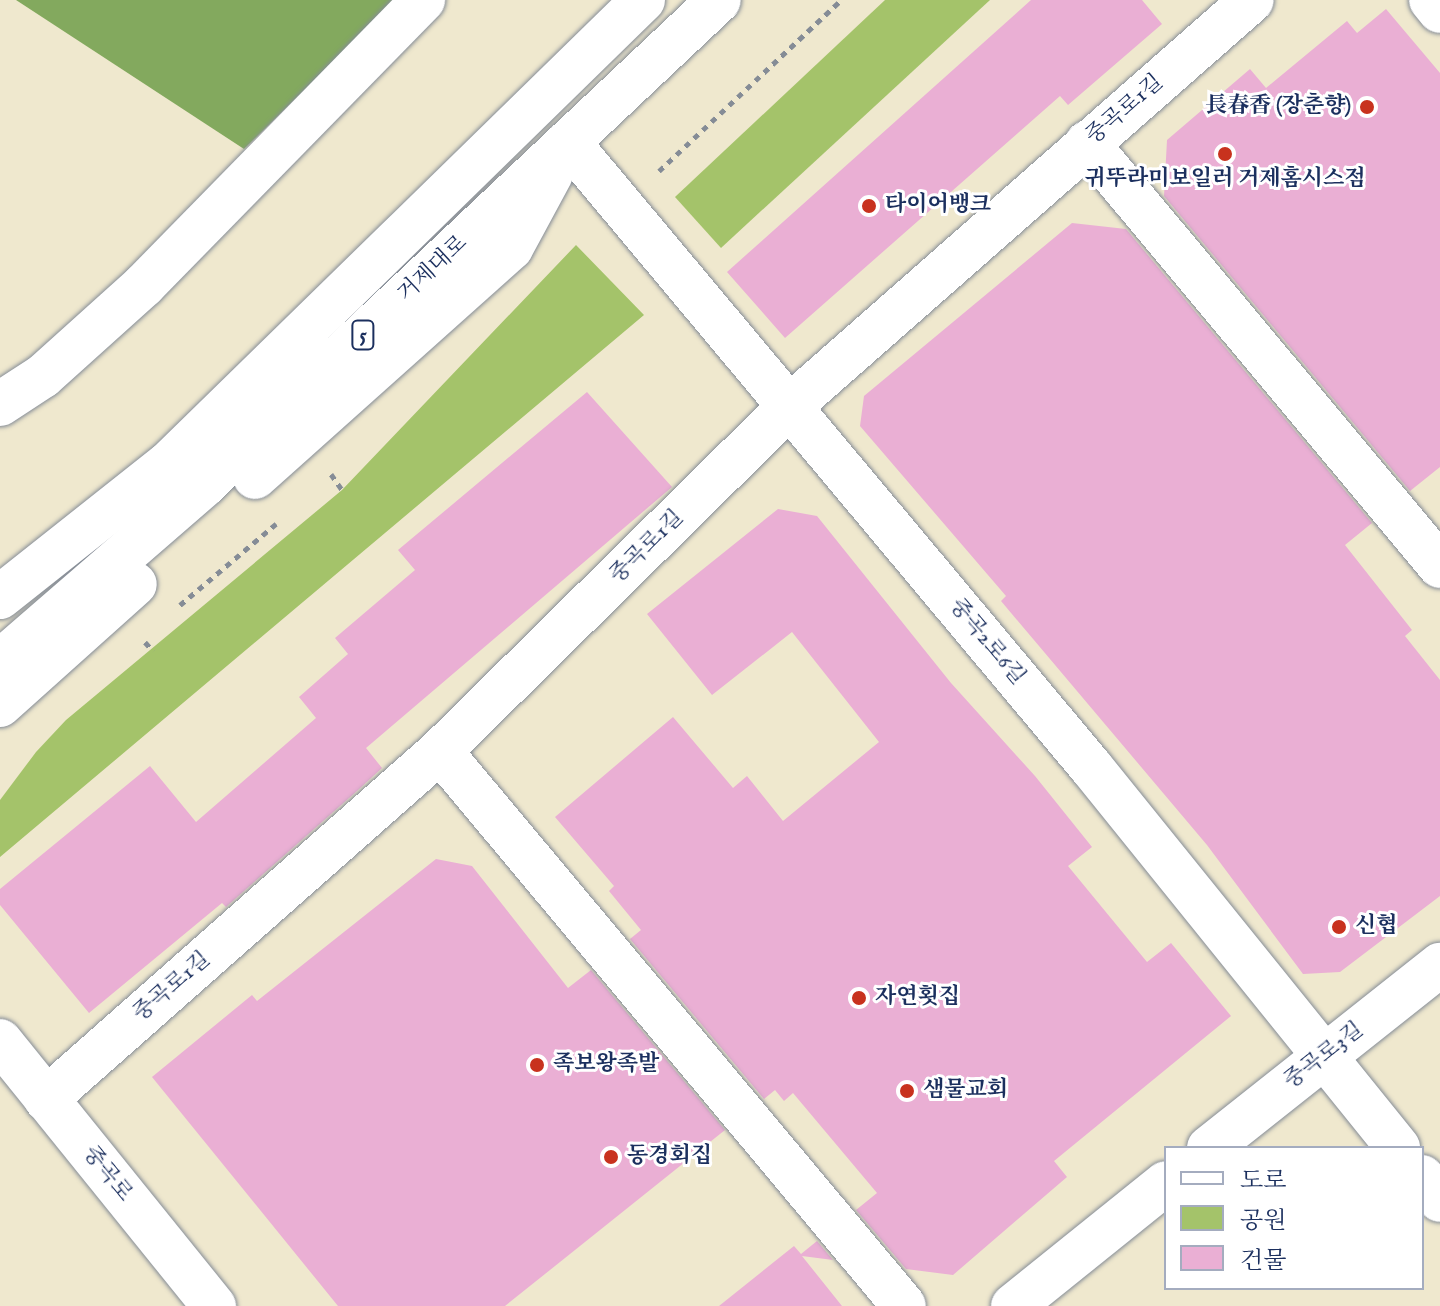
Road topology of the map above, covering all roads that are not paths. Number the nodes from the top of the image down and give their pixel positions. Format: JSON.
{"nodes":[{"id":1,"x":423,"y":0,"type":"edge"},
{"id":2,"x":643,"y":0,"type":"edge"},
{"id":3,"x":719,"y":0,"type":"edge"},
{"id":4,"x":1252,"y":0,"type":"edge"},
{"id":5,"x":1431,"y":0,"type":"edge"},
{"id":6,"x":1440,"y":11,"type":"edge"},
{"id":7,"x":568,"y":142,"type":"junction"},
{"id":8,"x":1087,"y":143,"type":"junction"},
{"id":9,"x":43,"y":376,"type":"junction"},
{"id":10,"x":0,"y":395,"type":"edge"},
{"id":11,"x":0,"y":404,"type":"edge"},
{"id":12,"x":789,"y":407,"type":"junction"},
{"id":13,"x":1440,"y":566,"type":"edge"},
{"id":14,"x":0,"y":597,"type":"edge"},
{"id":15,"x":0,"y":662,"type":"edge"},
{"id":16,"x":0,"y":705,"type":"edge"},
{"id":17,"x":440,"y":751,"type":"junction"},
{"id":18,"x":1440,"y":965,"type":"edge"},
{"id":19,"x":0,"y":1041,"type":"edge"},
{"id":20,"x":1324,"y":1056,"type":"junction"},
{"id":21,"x":46,"y":1099,"type":"junction"},
{"id":22,"x":1212,"y":1146,"type":"edge"},
{"id":23,"x":1396,"y":1146,"type":"edge"},
{"id":24,"x":1424,"y":1180,"type":"edge"},
{"id":25,"x":1164,"y":1185,"type":"edge"},
{"id":26,"x":1440,"y":1200,"type":"edge"},
{"id":27,"x":206,"y":1303,"type":"edge"},
{"id":28,"x":904,"y":1306,"type":"edge"},
{"id":29,"x":1013,"y":1306,"type":"edge"}],
"edges":[{"from":1,"to":9,"type":"street"},
{"from":2,"to":14,"type":"street","name":"거제대로","number":"5"},
{"from":3,"to":7,"type":"street","name":"거제대로","number":"5"},
{"from":4,"to":8,"type":"street","name":"중곡로1길"},
{"from":5,"to":6,"type":"street"},
{"from":7,"to":12,"type":"street","name":"중곡2로6길"},
{"from":7,"to":15,"type":"street","name":"거제대로","number":"5"},
{"from":7,"to":16,"type":"street"},
{"from":8,"to":12,"type":"street","name":"중곡로1길"},
{"from":8,"to":13,"type":"street"},
{"from":9,"to":10,"type":"street"},
{"from":9,"to":11,"type":"street"},
{"from":12,"to":17,"type":"street","name":"중곡로1길"},
{"from":12,"to":20,"type":"street","name":"중곡2로6길"},
{"from":17,"to":21,"type":"street","name":"중곡로1길"},
{"from":17,"to":28,"type":"street"},
{"from":18,"to":20,"type":"street","name":"중곡로3길"},
{"from":19,"to":21,"type":"street","name":"중곡로"},
{"from":20,"to":22,"type":"street","name":"중곡로3길"},
{"from":20,"to":23,"type":"street","name":"중곡2로6길"},
{"from":21,"to":27,"type":"street","name":"중곡로"},
{"from":24,"to":26,"type":"street"},
{"from":25,"to":29,"type":"street"}]}
